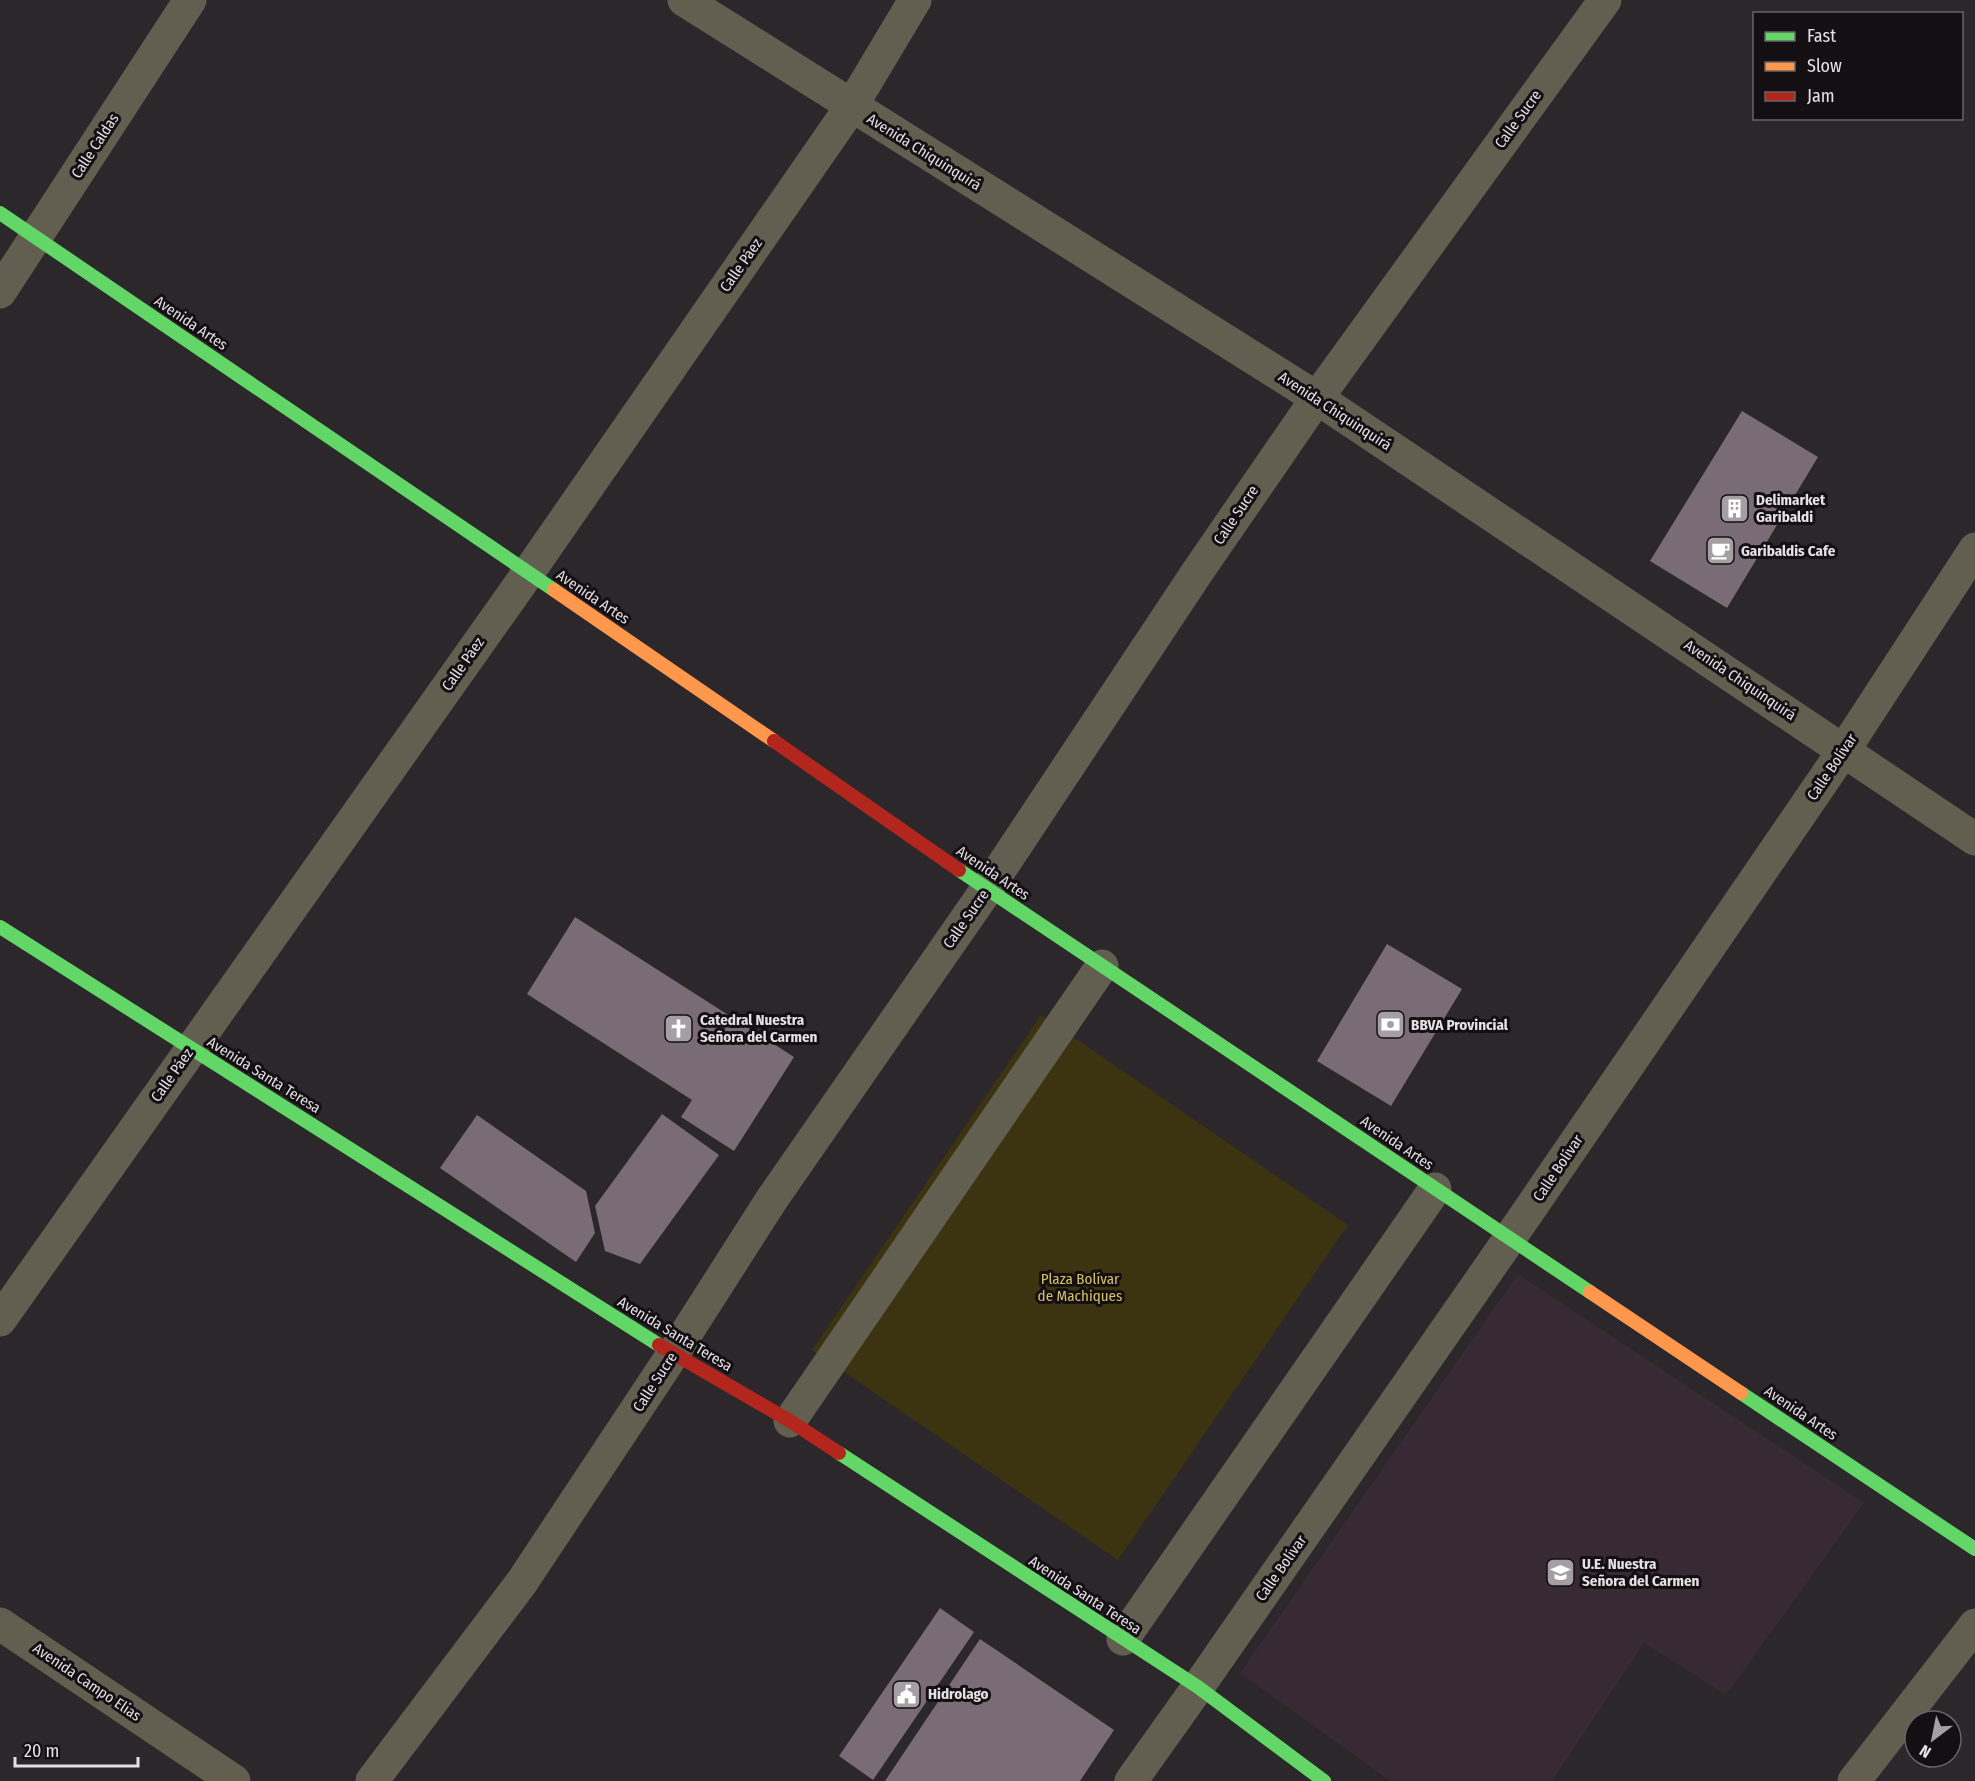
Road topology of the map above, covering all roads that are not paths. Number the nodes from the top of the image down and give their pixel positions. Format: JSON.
{"nodes":[{"id":1,"x":189,"y":0,"type":"edge"},
{"id":2,"x":684,"y":0,"type":"edge"},
{"id":3,"x":915,"y":0,"type":"edge"},
{"id":4,"x":1605,"y":0,"type":"edge"},
{"id":5,"x":851,"y":107,"type":"junction"},
{"id":6,"x":0,"y":213,"type":"edge"},
{"id":7,"x":36,"y":237,"type":"junction"},
{"id":8,"x":0,"y":292,"type":"edge"},
{"id":9,"x":1317,"y":398,"type":"junction"},
{"id":10,"x":1975,"y":549,"type":"edge"},
{"id":11,"x":528,"y":573,"type":"junction"},
{"id":12,"x":1844,"y":750,"type":"junction"},
{"id":13,"x":1975,"y":839,"type":"edge"},
{"id":14,"x":987,"y":889,"type":"junction"},
{"id":15,"x":0,"y":927,"type":"edge"},
{"id":16,"x":1102,"y":966,"type":"junction"},
{"id":17,"x":190,"y":1048,"type":"junction"},
{"id":18,"x":1436,"y":1189,"type":"junction"},
{"id":19,"x":1510,"y":1238,"type":"junction"},
{"id":20,"x":0,"y":1320,"type":"edge"},
{"id":21,"x":673,"y":1354,"type":"junction"},
{"id":22,"x":790,"y":1421,"type":"junction"},
{"id":23,"x":1975,"y":1549,"type":"edge"},
{"id":24,"x":0,"y":1624,"type":"edge"},
{"id":25,"x":1975,"y":1625,"type":"edge"},
{"id":26,"x":1122,"y":1639,"type":"junction"},
{"id":27,"x":1198,"y":1687,"type":"junction"},
{"id":28,"x":234,"y":1781,"type":"edge"},
{"id":29,"x":372,"y":1781,"type":"edge"},
{"id":30,"x":1131,"y":1781,"type":"edge"},
{"id":31,"x":1324,"y":1781,"type":"edge"},
{"id":32,"x":1854,"y":1781,"type":"edge"}],
"edges":[{"from":1,"to":7,"type":"street","name":"Calle Caldas"},
{"from":2,"to":5,"type":"street","name":"Avenida Chiquinquirá"},
{"from":3,"to":5,"type":"street","name":"Calle Páez"},
{"from":4,"to":9,"type":"street","name":"Calle Sucre"},
{"from":5,"to":9,"type":"street","name":"Avenida Chiquinquirá"},
{"from":5,"to":11,"type":"street","name":"Calle Páez"},
{"from":6,"to":7,"type":"street","name":"Avenida Artes"},
{"from":7,"to":8,"type":"street","name":"Calle Caldas"},
{"from":7,"to":11,"type":"street","name":"Avenida Artes"},
{"from":9,"to":12,"type":"street","name":"Avenida Chiquinquirá"},
{"from":9,"to":14,"type":"street","name":"Calle Sucre"},
{"from":10,"to":12,"type":"street","name":"Calle Bolívar"},
{"from":11,"to":14,"type":"street","name":"Avenida Artes"},
{"from":11,"to":17,"type":"street","name":"Calle Páez"},
{"from":12,"to":13,"type":"street","name":"Avenida Chiquinquirá"},
{"from":12,"to":19,"type":"street","name":"Calle Bolívar"},
{"from":14,"to":16,"type":"street","name":"Avenida Artes"},
{"from":14,"to":21,"type":"street","name":"Calle Sucre"},
{"from":15,"to":17,"type":"street","name":"Avenida Santa Teresa"},
{"from":16,"to":18,"type":"street","name":"Avenida Artes"},
{"from":16,"to":22,"type":"street"},
{"from":17,"to":20,"type":"street","name":"Calle Páez"},
{"from":17,"to":21,"type":"street","name":"Avenida Santa Teresa"},
{"from":18,"to":19,"type":"street","name":"Avenida Artes"},
{"from":18,"to":26,"type":"street"},
{"from":19,"to":23,"type":"street","name":"Avenida Artes"},
{"from":19,"to":27,"type":"street","name":"Calle Bolívar"},
{"from":21,"to":22,"type":"street","name":"Avenida Santa Teresa"},
{"from":21,"to":29,"type":"street","name":"Calle Sucre"},
{"from":22,"to":26,"type":"street","name":"Avenida Santa Teresa"},
{"from":24,"to":28,"type":"street","name":"Avenida Campo Elias"},
{"from":25,"to":32,"type":"street"},
{"from":26,"to":27,"type":"street","name":"Avenida Santa Teresa"},
{"from":27,"to":30,"type":"street","name":"Calle Bolívar"},
{"from":27,"to":31,"type":"street","name":"Avenida Santa Teresa"}]}
